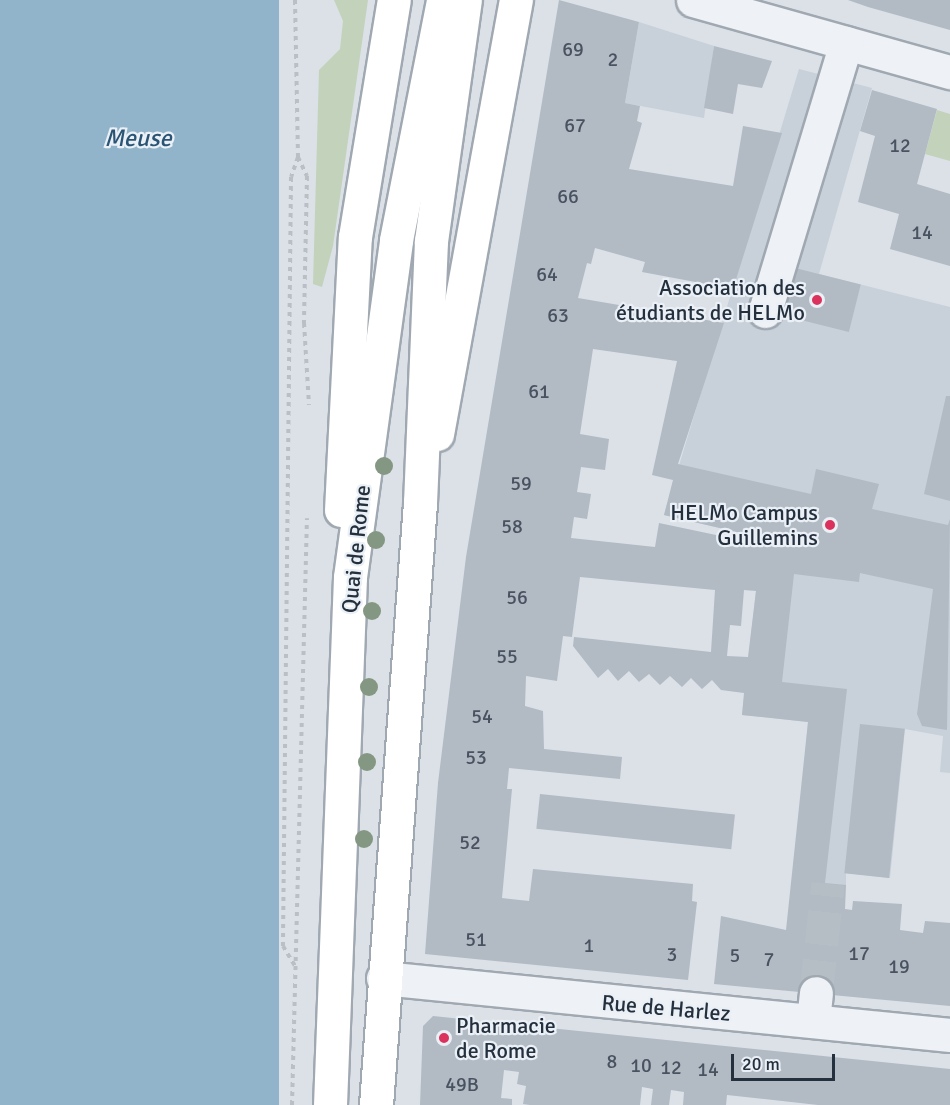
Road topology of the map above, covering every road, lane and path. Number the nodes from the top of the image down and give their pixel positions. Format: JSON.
{"nodes":[{"id":1,"x":295,"y":0,"type":"edge"},
{"id":2,"x":394,"y":0,"type":"edge"},
{"id":3,"x":443,"y":0,"type":"edge"},
{"id":4,"x":465,"y":0,"type":"edge"},
{"id":5,"x":516,"y":0,"type":"edge"},
{"id":6,"x":693,"y":0,"type":"edge"},
{"id":7,"x":846,"y":43,"type":"junction"},
{"id":8,"x":950,"y":72,"type":"edge"},
{"id":9,"x":298,"y":157,"type":"junction"},
{"id":10,"x":765,"y":311,"type":"dead end"},
{"id":11,"x":309,"y":415,"type":"dead end"},
{"id":12,"x":420,"y":503,"type":"junction"},
{"id":13,"x":307,"y":509,"type":"dead end"},
{"id":14,"x":350,"y":577,"type":"junction"},
{"id":15,"x":297,"y":969,"type":"junction"},
{"id":16,"x":334,"y":973,"type":"junction"},
{"id":17,"x":383,"y":978,"type":"junction"},
{"id":18,"x":950,"y":1035,"type":"edge"},
{"id":19,"x":292,"y":1105,"type":"edge"},
{"id":20,"x":330,"y":1105,"type":"edge"},
{"id":21,"x":376,"y":1105,"type":"edge"}],
"edges":[{"from":1,"to":9,"type":"path"},
{"from":2,"to":14,"type":"main road"},
{"from":3,"to":14,"type":"main road","name":"Quai de Rome"},
{"from":4,"to":12,"type":"main road"},
{"from":5,"to":12,"type":"main road"},
{"from":6,"to":7,"type":"street"},
{"from":7,"to":8,"type":"street"},
{"from":7,"to":10,"type":"street"},
{"from":9,"to":11,"type":"path"},
{"from":9,"to":15,"type":"path"},
{"from":12,"to":17,"type":"main road"},
{"from":13,"to":15,"type":"path"},
{"from":14,"to":16,"type":"main road","name":"Quai de Rome"},
{"from":15,"to":19,"type":"path"},
{"from":16,"to":17,"type":"main road"},
{"from":16,"to":20,"type":"main road","name":"Quai de Rome"},
{"from":17,"to":18,"type":"street","name":"Rue de Harlez"},
{"from":17,"to":21,"type":"main road"}]}
